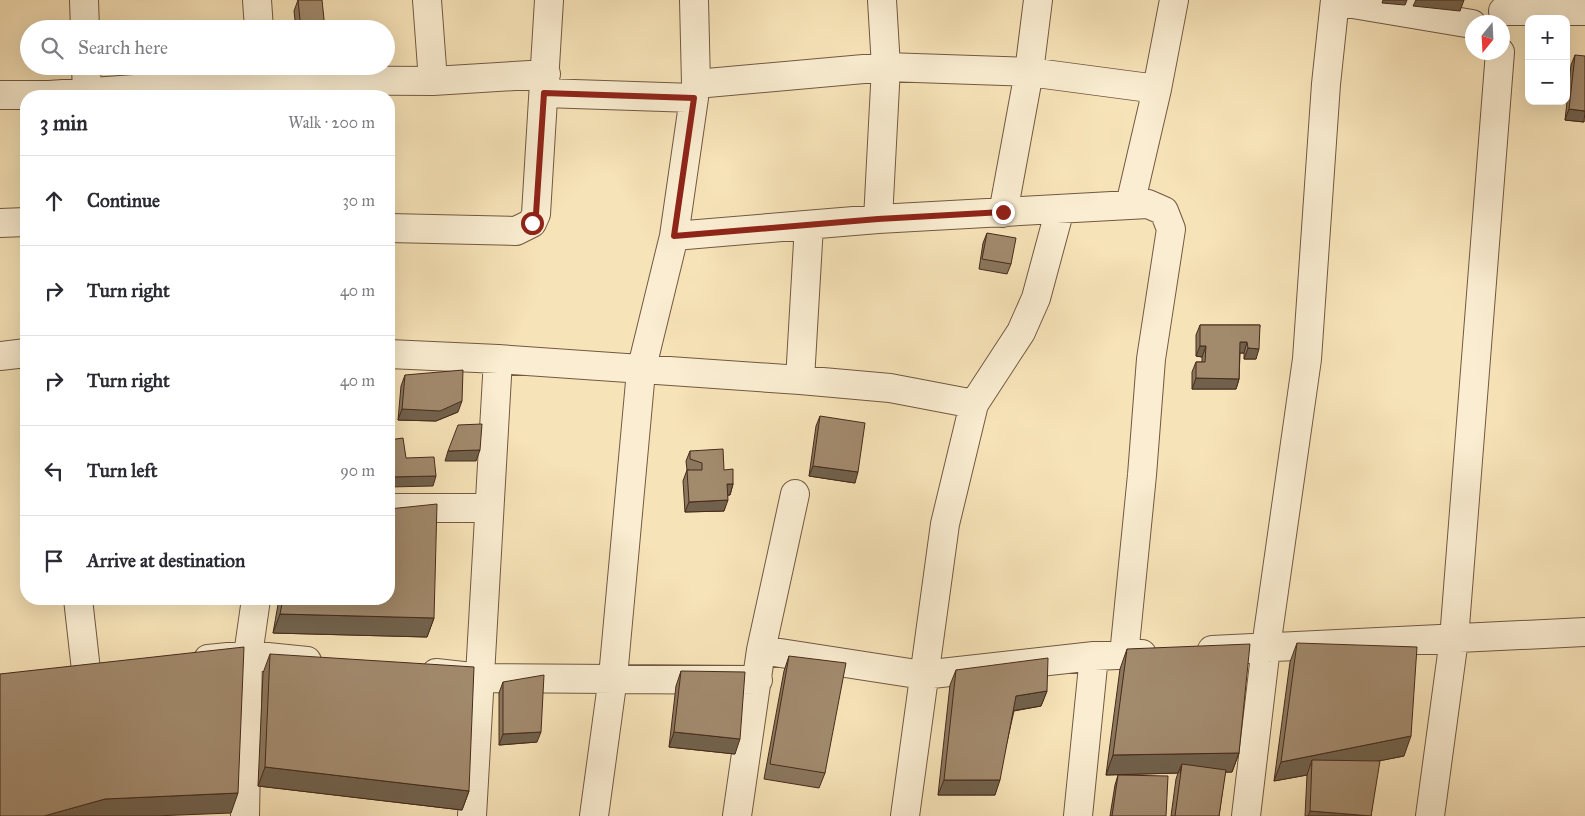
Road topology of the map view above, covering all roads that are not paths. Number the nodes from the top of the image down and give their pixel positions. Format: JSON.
{"nodes":[{"id":1,"x":84,"y":0,"type":"edge"},
{"id":2,"x":257,"y":0,"type":"edge"},
{"id":3,"x":427,"y":0,"type":"edge"},
{"id":4,"x":549,"y":0,"type":"edge"},
{"id":5,"x":694,"y":0,"type":"edge"},
{"id":6,"x":882,"y":0,"type":"edge"},
{"id":7,"x":1038,"y":0,"type":"edge"},
{"id":8,"x":1174,"y":0,"type":"edge"},
{"id":9,"x":1335,"y":1,"type":"edge"},
{"id":10,"x":1503,"y":11,"type":"edge"},
{"id":11,"x":1585,"y":11,"type":"edge"},
{"id":12,"x":85,"y":20,"type":"edge"},
{"id":13,"x":258,"y":20,"type":"edge"},
{"id":14,"x":1465,"y":23,"type":"edge"},
{"id":15,"x":1499,"y":60,"type":"edge"},
{"id":16,"x":886,"y":67,"type":"junction"},
{"id":17,"x":1029,"y":72,"type":"junction"},
{"id":18,"x":86,"y":75,"type":"edge"},
{"id":19,"x":252,"y":75,"type":"edge"},
{"id":20,"x":304,"y":75,"type":"edge"},
{"id":21,"x":432,"y":81,"type":"junction"},
{"id":22,"x":545,"y":83,"type":"junction"},
{"id":23,"x":1157,"y":89,"type":"junction"},
{"id":24,"x":87,"y":90,"type":"edge"},
{"id":25,"x":181,"y":90,"type":"edge"},
{"id":26,"x":695,"y":91,"type":"junction"},
{"id":27,"x":0,"y":95,"type":"edge"},
{"id":28,"x":20,"y":95,"type":"edge"},
{"id":29,"x":1130,"y":205,"type":"junction"},
{"id":30,"x":1060,"y":209,"type":"junction"},
{"id":31,"x":1003,"y":212,"type":"junction"},
{"id":32,"x":878,"y":219,"type":"junction"},
{"id":33,"x":20,"y":222,"type":"edge"},
{"id":34,"x":0,"y":223,"type":"edge"},
{"id":35,"x":809,"y":225,"type":"junction"},
{"id":36,"x":395,"y":228,"type":"edge"},
{"id":37,"x":674,"y":236,"type":"junction"},
{"id":38,"x":20,"y":354,"type":"edge"},
{"id":39,"x":395,"y":354,"type":"edge"},
{"id":40,"x":0,"y":356,"type":"edge"},
{"id":41,"x":498,"y":359,"type":"junction"},
{"id":42,"x":641,"y":371,"type":"junction"},
{"id":43,"x":800,"y":380,"type":"junction"},
{"id":44,"x":974,"y":404,"type":"junction"},
{"id":45,"x":795,"y":494,"type":"dead end"},
{"id":46,"x":395,"y":508,"type":"edge"},
{"id":47,"x":489,"y":508,"type":"junction"},
{"id":48,"x":79,"y":605,"type":"edge"},
{"id":49,"x":255,"y":605,"type":"edge"},
{"id":50,"x":1585,"y":632,"type":"edge"},
{"id":51,"x":1454,"y":639,"type":"junction"},
{"id":52,"x":1266,"y":647,"type":"junction"},
{"id":53,"x":761,"y":650,"type":"junction"},
{"id":54,"x":248,"y":655,"type":"junction"},
{"id":55,"x":1124,"y":655,"type":"junction"},
{"id":56,"x":1094,"y":656,"type":"junction"},
{"id":57,"x":181,"y":661,"type":"edge"},
{"id":58,"x":335,"y":664,"type":"edge"},
{"id":59,"x":114,"y":668,"type":"edge"},
{"id":60,"x":86,"y":670,"type":"junction"},
{"id":61,"x":413,"y":671,"type":"edge"},
{"id":62,"x":57,"y":674,"type":"edge"},
{"id":63,"x":923,"y":675,"type":"junction"},
{"id":64,"x":481,"y":678,"type":"junction"},
{"id":65,"x":613,"y":678,"type":"junction"},
{"id":66,"x":758,"y":680,"type":"junction"},
{"id":67,"x":245,"y":816,"type":"edge"},
{"id":68,"x":472,"y":816,"type":"edge"},
{"id":69,"x":594,"y":816,"type":"edge"},
{"id":70,"x":737,"y":816,"type":"edge"},
{"id":71,"x":905,"y":816,"type":"edge"},
{"id":72,"x":1078,"y":816,"type":"edge"},
{"id":73,"x":1246,"y":816,"type":"edge"},
{"id":74,"x":1430,"y":816,"type":"edge"}],
"edges":[{"from":1,"to":12,"type":"street"},
{"from":2,"to":13,"type":"street"},
{"from":3,"to":21,"type":"street"},
{"from":4,"to":22,"type":"street"},
{"from":5,"to":26,"type":"street"},
{"from":6,"to":16,"type":"street"},
{"from":7,"to":17,"type":"street"},
{"from":8,"to":23,"type":"street"},
{"from":9,"to":14,"type":"street"},
{"from":9,"to":52,"type":"street"},
{"from":10,"to":11,"type":"street"},
{"from":15,"to":51,"type":"street"},
{"from":16,"to":17,"type":"street"},
{"from":16,"to":26,"type":"street"},
{"from":16,"to":32,"type":"street"},
{"from":17,"to":23,"type":"street"},
{"from":17,"to":31,"type":"street"},
{"from":18,"to":24,"type":"street"},
{"from":19,"to":25,"type":"street"},
{"from":20,"to":21,"type":"street"},
{"from":21,"to":22,"type":"street"},
{"from":22,"to":26,"type":"street"},
{"from":22,"to":36,"type":"street"},
{"from":23,"to":29,"type":"street"},
{"from":26,"to":37,"type":"street"},
{"from":27,"to":28,"type":"street"},
{"from":29,"to":30,"type":"street"},
{"from":29,"to":55,"type":"street"},
{"from":30,"to":31,"type":"street"},
{"from":30,"to":44,"type":"street"},
{"from":31,"to":32,"type":"street"},
{"from":32,"to":35,"type":"street"},
{"from":33,"to":34,"type":"street"},
{"from":35,"to":37,"type":"street"},
{"from":35,"to":43,"type":"street"},
{"from":37,"to":42,"type":"street"},
{"from":38,"to":40,"type":"street"},
{"from":39,"to":41,"type":"street"},
{"from":41,"to":42,"type":"street"},
{"from":41,"to":47,"type":"street"},
{"from":42,"to":43,"type":"street"},
{"from":42,"to":65,"type":"street"},
{"from":43,"to":44,"type":"street"},
{"from":44,"to":63,"type":"street"},
{"from":45,"to":53,"type":"street"},
{"from":46,"to":47,"type":"street"},
{"from":47,"to":64,"type":"street"},
{"from":48,"to":60,"type":"street"},
{"from":49,"to":54,"type":"street"},
{"from":50,"to":51,"type":"street"},
{"from":51,"to":52,"type":"street"},
{"from":51,"to":74,"type":"street"},
{"from":52,"to":55,"type":"street"},
{"from":52,"to":73,"type":"street"},
{"from":53,"to":63,"type":"street"},
{"from":53,"to":66,"type":"street"},
{"from":54,"to":57,"type":"street"},
{"from":54,"to":58,"type":"street"},
{"from":54,"to":67,"type":"street"},
{"from":55,"to":56,"type":"street"},
{"from":56,"to":63,"type":"street"},
{"from":56,"to":72,"type":"street"},
{"from":59,"to":60,"type":"street"},
{"from":60,"to":62,"type":"street"},
{"from":61,"to":64,"type":"street"},
{"from":63,"to":71,"type":"street"},
{"from":64,"to":65,"type":"street"},
{"from":64,"to":68,"type":"street"},
{"from":65,"to":66,"type":"street"},
{"from":65,"to":69,"type":"street"},
{"from":66,"to":70,"type":"street"}]}
